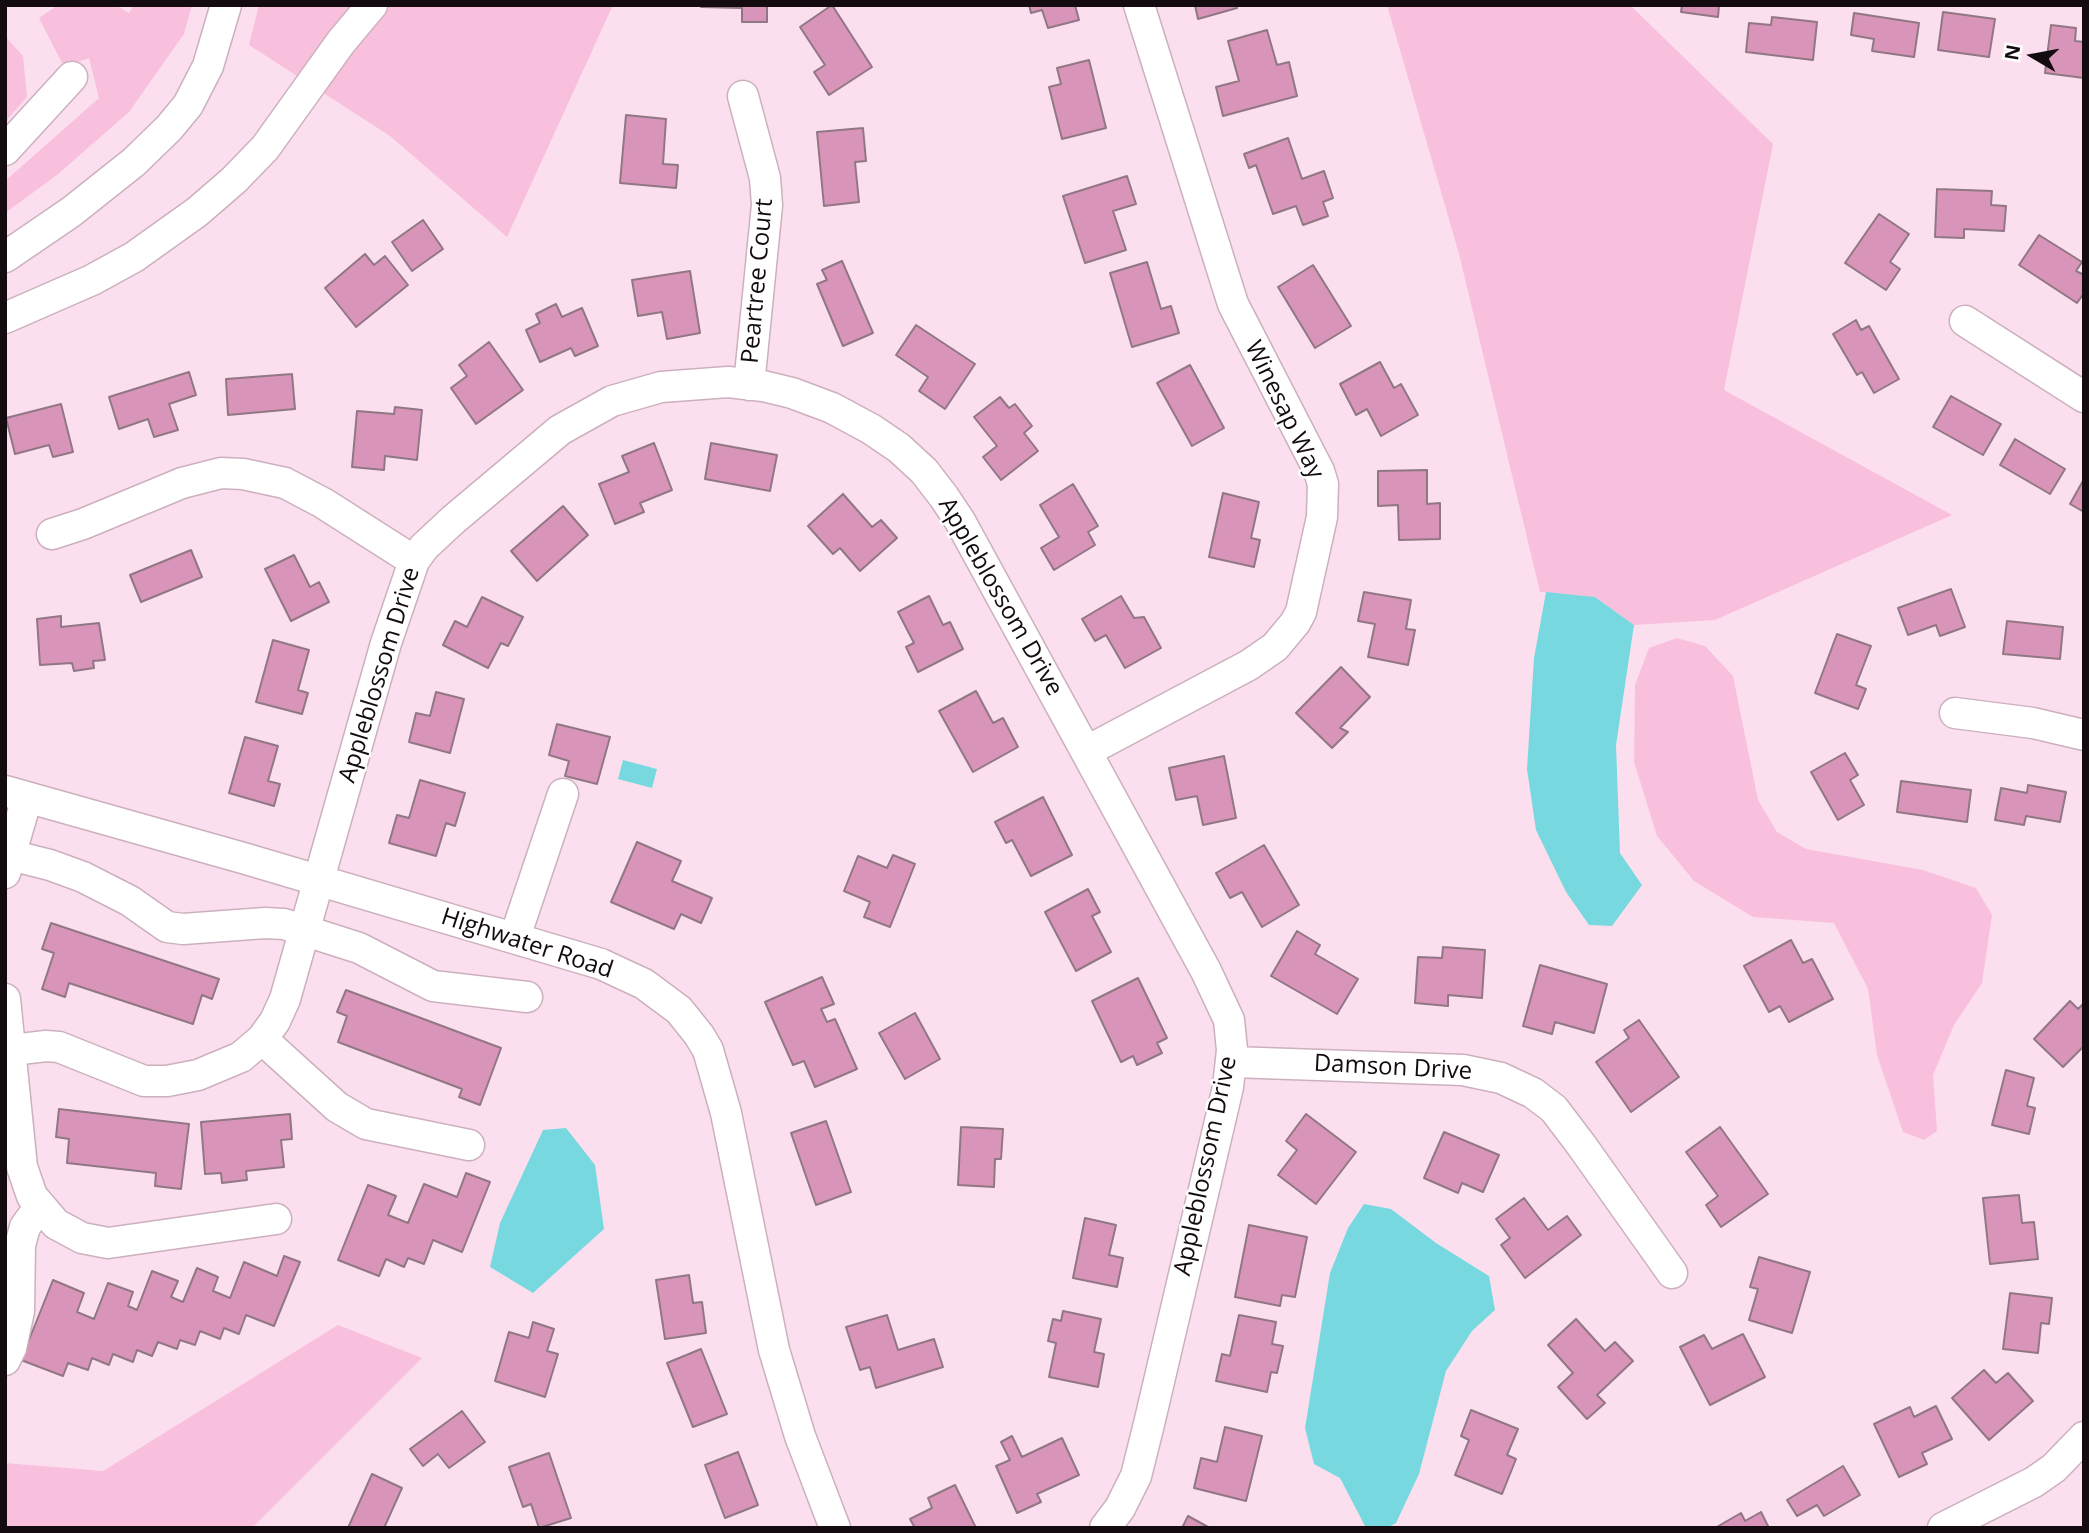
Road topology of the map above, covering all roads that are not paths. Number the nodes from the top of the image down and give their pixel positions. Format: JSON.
{"nodes":[{"id":1,"x":226,"y":5,"type":"edge"},
{"id":2,"x":372,"y":5,"type":"edge"},
{"id":3,"x":1139,"y":5,"type":"edge"},
{"id":4,"x":72,"y":77,"type":"dead end"},
{"id":5,"x":743,"y":96,"type":"dead end"},
{"id":6,"x":5,"y":150,"type":"edge"},
{"id":7,"x":5,"y":257,"type":"edge"},
{"id":8,"x":5,"y":318,"type":"edge"},
{"id":9,"x":1965,"y":321,"type":"dead end"},
{"id":10,"x":749,"y":385,"type":"junction"},
{"id":11,"x":2084,"y":397,"type":"edge"},
{"id":12,"x":52,"y":534,"type":"dead end"},
{"id":13,"x":414,"y":561,"type":"junction"},
{"id":14,"x":1955,"y":713,"type":"dead end"},
{"id":15,"x":2084,"y":735,"type":"edge"},
{"id":16,"x":1087,"y":751,"type":"junction"},
{"id":17,"x":16,"y":794,"type":"edge"},
{"id":18,"x":563,"y":794,"type":"dead end"},
{"id":19,"x":8,"y":864,"type":"edge"},
{"id":20,"x":318,"y":881,"type":"junction"},
{"id":21,"x":304,"y":928,"type":"junction"},
{"id":22,"x":515,"y":937,"type":"junction"},
{"id":23,"x":527,"y":997,"type":"dead end"},
{"id":24,"x":5,"y":999,"type":"edge"},
{"id":25,"x":262,"y":1039,"type":"junction"},
{"id":26,"x":12,"y":1050,"type":"junction"},
{"id":27,"x":1232,"y":1062,"type":"junction"},
{"id":28,"x":469,"y":1145,"type":"dead end"},
{"id":29,"x":40,"y":1206,"type":"junction"},
{"id":30,"x":276,"y":1219,"type":"dead end"},
{"id":31,"x":1672,"y":1273,"type":"dead end"},
{"id":32,"x":5,"y":1360,"type":"edge"},
{"id":33,"x":2084,"y":1437,"type":"edge"},
{"id":34,"x":835,"y":1528,"type":"edge"},
{"id":35,"x":1105,"y":1528,"type":"edge"},
{"id":36,"x":1943,"y":1528,"type":"edge"}],
"edges":[{"from":1,"to":7,"type":"street"},
{"from":2,"to":8,"type":"street"},
{"from":3,"to":16,"type":"street","name":"Winesap Way"},
{"from":4,"to":6,"type":"street"},
{"from":5,"to":10,"type":"street","name":"Peartree Court"},
{"from":9,"to":11,"type":"street"},
{"from":10,"to":13,"type":"street","name":"Appleblossom Drive"},
{"from":10,"to":16,"type":"street","name":"Appleblossom Drive"},
{"from":12,"to":13,"type":"street"},
{"from":13,"to":20,"type":"street","name":"Appleblossom Drive"},
{"from":14,"to":15,"type":"street"},
{"from":16,"to":27,"type":"street","name":"Appleblossom Drive"},
{"from":17,"to":19,"type":"street"},
{"from":17,"to":20,"type":"street","name":"Highwater Road"},
{"from":18,"to":22,"type":"street"},
{"from":19,"to":21,"type":"street"},
{"from":20,"to":21,"type":"street","name":"Appleblossom Drive"},
{"from":20,"to":22,"type":"street","name":"Highwater Road"},
{"from":21,"to":23,"type":"street"},
{"from":21,"to":25,"type":"street","name":"Appleblossom Drive"},
{"from":22,"to":34,"type":"street","name":"Highwater Road"},
{"from":24,"to":26,"type":"street"},
{"from":25,"to":26,"type":"street","name":"Appleblossom Drive"},
{"from":25,"to":28,"type":"street"},
{"from":26,"to":29,"type":"street"},
{"from":27,"to":31,"type":"street","name":"Damson Drive"},
{"from":27,"to":35,"type":"street","name":"Appleblossom Drive"},
{"from":29,"to":30,"type":"street"},
{"from":29,"to":32,"type":"street"},
{"from":33,"to":36,"type":"street"}]}
